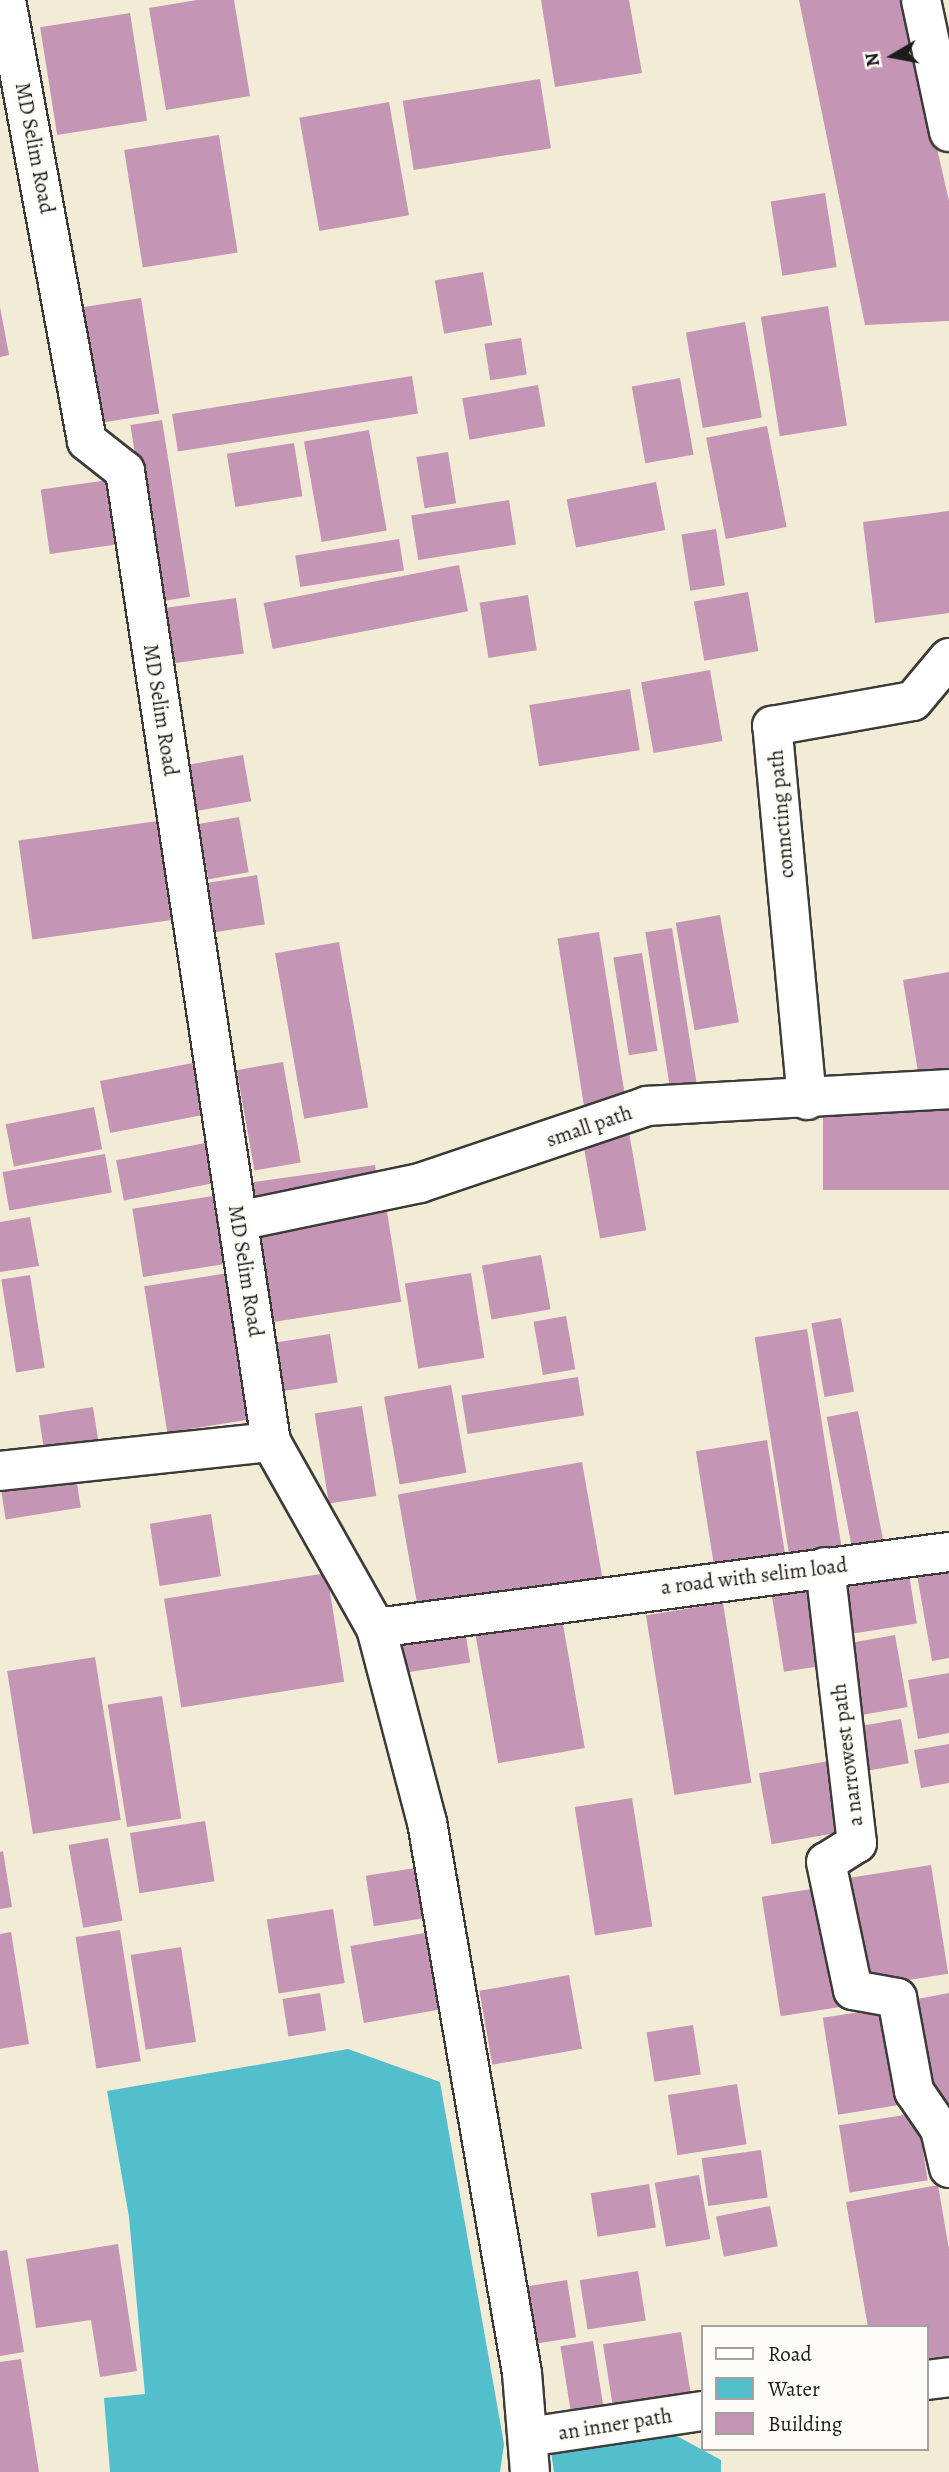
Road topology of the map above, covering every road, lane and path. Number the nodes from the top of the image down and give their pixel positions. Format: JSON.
{"nodes":[{"id":1,"x":6,"y":0,"type":"edge"},
{"id":2,"x":921,"y":0,"type":"edge"},
{"id":3,"x":949,"y":132,"type":"edge"},
{"id":4,"x":949,"y":658,"type":"edge"},
{"id":5,"x":949,"y":1089,"type":"edge"},
{"id":6,"x":807,"y":1100,"type":"junction"},
{"id":7,"x":238,"y":1221,"type":"junction"},
{"id":8,"x":271,"y":1441,"type":"junction"},
{"id":9,"x":0,"y":1471,"type":"edge"},
{"id":10,"x":949,"y":1552,"type":"edge"},
{"id":11,"x":825,"y":1567,"type":"junction"},
{"id":12,"x":376,"y":1628,"type":"junction"},
{"id":13,"x":949,"y":2168,"type":"edge"},
{"id":14,"x":949,"y":2376,"type":"edge"},
{"id":15,"x":928,"y":2379,"type":"edge"},
{"id":16,"x":701,"y":2411,"type":"edge"},
{"id":17,"x":529,"y":2455,"type":"edge"}],
"edges":[{"from":1,"to":7,"type":"street","name":"MD Selim Road"},
{"from":2,"to":3,"type":"street"},
{"from":4,"to":6,"type":"street","name":"conncting path"},
{"from":5,"to":6,"type":"street","name":"small path"},
{"from":6,"to":7,"type":"street","name":"small path"},
{"from":7,"to":8,"type":"street","name":"MD Selim Road"},
{"from":8,"to":9,"type":"street"},
{"from":8,"to":12,"type":"street"},
{"from":10,"to":11,"type":"street","name":"a road with selim load"},
{"from":11,"to":12,"type":"street","name":"a road with selim load"},
{"from":11,"to":13,"type":"street","name":"a narrowest path"},
{"from":12,"to":17,"type":"street"},
{"from":14,"to":15,"type":"street"},
{"from":16,"to":17,"type":"street","name":"an inner path"}]}
